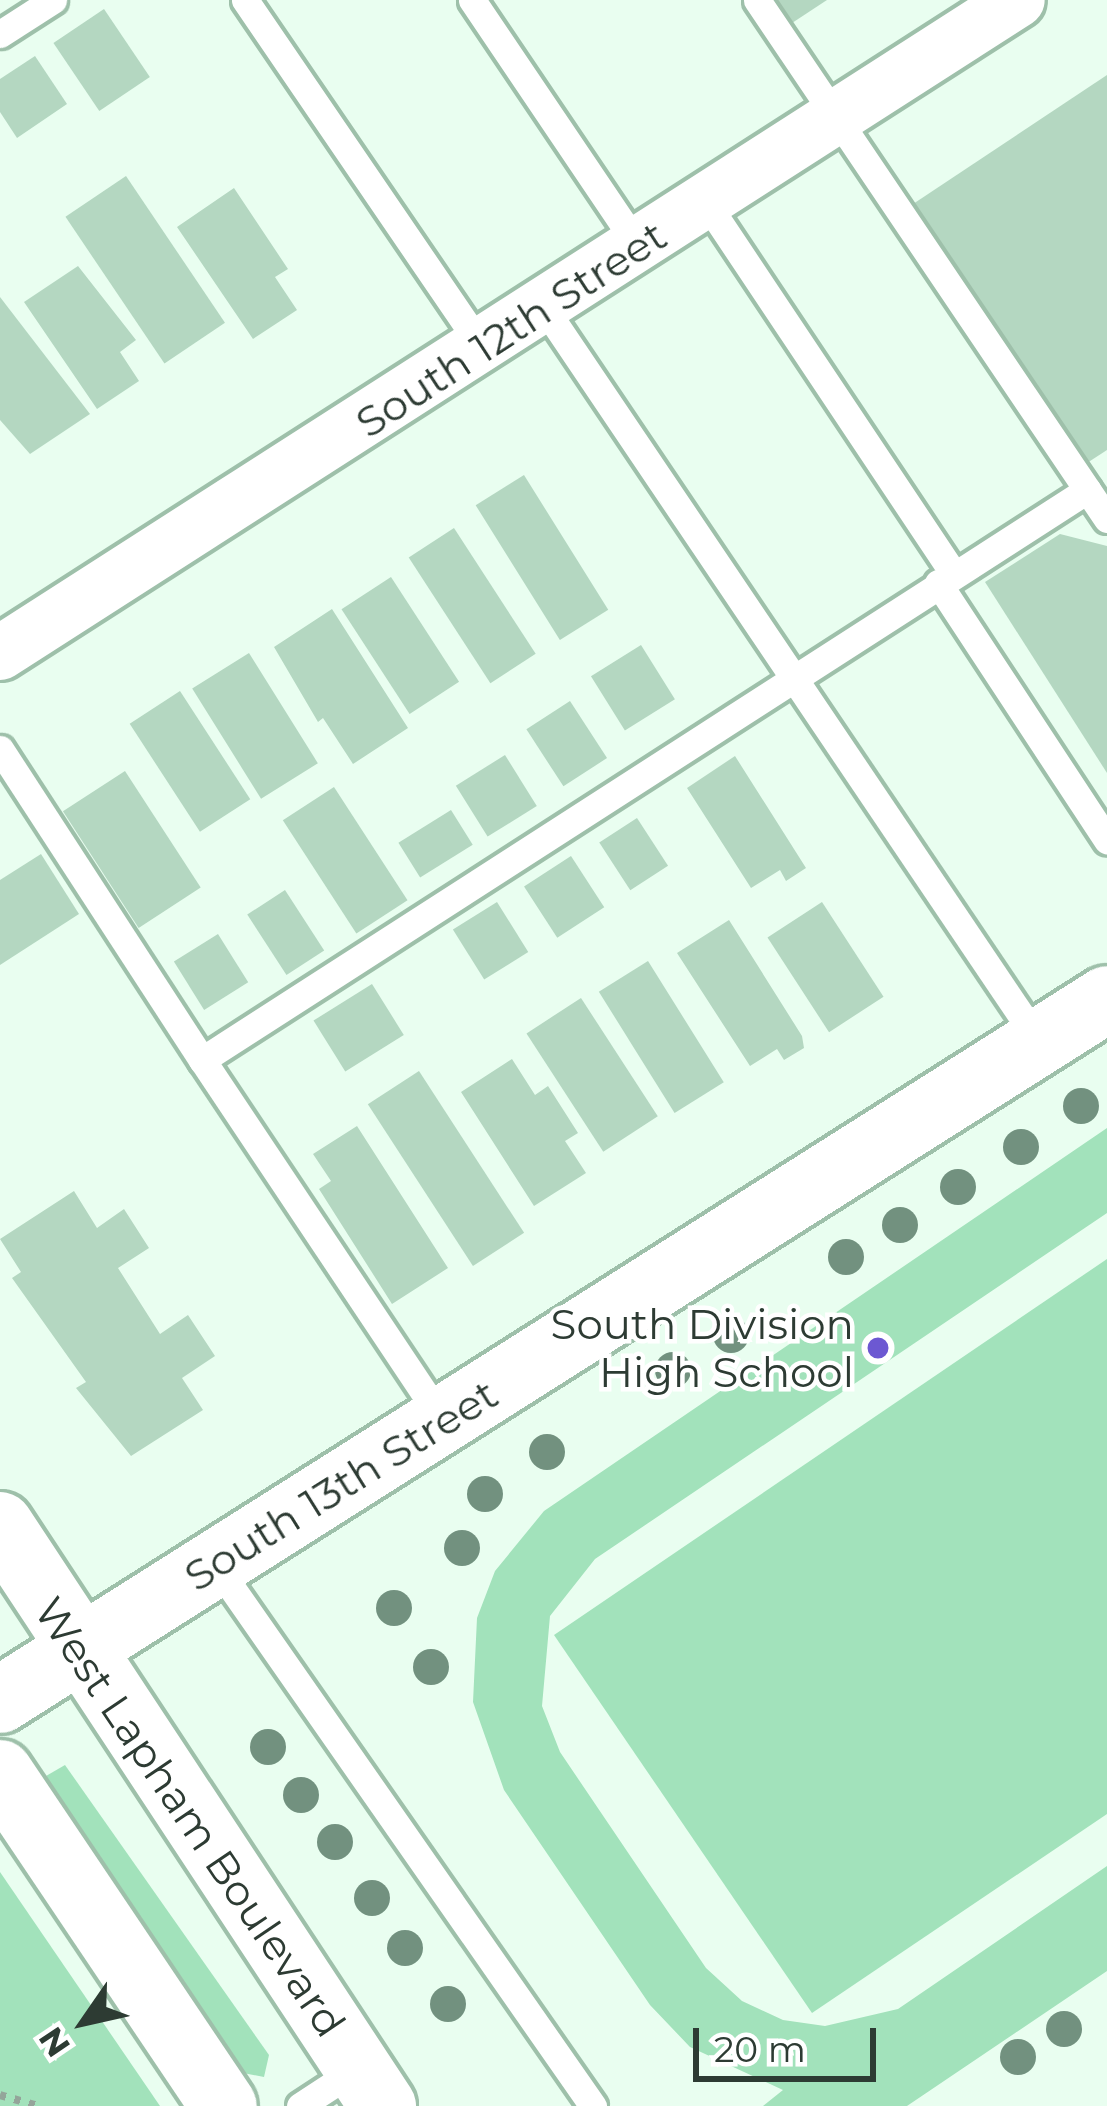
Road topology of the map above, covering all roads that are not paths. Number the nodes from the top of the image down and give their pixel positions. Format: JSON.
{"nodes":[{"id":1,"x":53,"y":0,"type":"edge"},
{"id":2,"x":244,"y":0,"type":"edge"},
{"id":3,"x":472,"y":0,"type":"edge"},
{"id":4,"x":757,"y":0,"type":"edge"},
{"id":5,"x":1018,"y":0,"type":"edge"},
{"id":6,"x":0,"y":34,"type":"edge"},
{"id":7,"x":838,"y":120,"type":"junction"},
{"id":8,"x":707,"y":204,"type":"junction"},
{"id":9,"x":639,"y":248,"type":"junction"},
{"id":10,"x":545,"y":309,"type":"junction"},
{"id":11,"x":482,"y":348,"type":"junction"},
{"id":12,"x":1088,"y":490,"type":"junction"},
{"id":13,"x":1107,"y":519,"type":"edge"},
{"id":14,"x":946,"y":578,"type":"junction"},
{"id":15,"x":0,"y":653,"type":"edge"},
{"id":16,"x":790,"y":675,"type":"junction"},
{"id":17,"x":0,"y":749,"type":"edge"},
{"id":18,"x":1107,"y":840,"type":"edge"},
{"id":19,"x":1107,"y":999,"type":"edge"},
{"id":20,"x":1039,"y":1042,"type":"junction"},
{"id":21,"x":202,"y":1060,"type":"junction"},
{"id":22,"x":443,"y":1421,"type":"junction"},
{"id":23,"x":0,"y":1525,"type":"edge"},
{"id":24,"x":215,"y":1564,"type":"junction"},
{"id":25,"x":78,"y":1651,"type":"junction"},
{"id":26,"x":0,"y":1700,"type":"edge"},
{"id":27,"x":0,"y":1773,"type":"edge"},
{"id":28,"x":371,"y":2087,"type":"edge"},
{"id":29,"x":224,"y":2106,"type":"edge"},
{"id":30,"x":300,"y":2106,"type":"edge"},
{"id":31,"x":593,"y":2106,"type":"edge"}],
"edges":[{"from":1,"to":6,"type":"lane"},
{"from":2,"to":11,"type":"lane"},
{"from":3,"to":9,"type":"lane"},
{"from":4,"to":7,"type":"lane"},
{"from":5,"to":7,"type":"street","name":"South 12th Street"},
{"from":7,"to":8,"type":"street","name":"South 12th Street"},
{"from":7,"to":12,"type":"lane"},
{"from":8,"to":9,"type":"street","name":"South 12th Street"},
{"from":8,"to":14,"type":"lane"},
{"from":9,"to":10,"type":"street","name":"South 12th Street"},
{"from":10,"to":11,"type":"street","name":"South 12th Street"},
{"from":10,"to":16,"type":"lane"},
{"from":11,"to":15,"type":"street","name":"South 12th Street"},
{"from":12,"to":13,"type":"lane"},
{"from":12,"to":14,"type":"lane"},
{"from":14,"to":16,"type":"lane"},
{"from":14,"to":18,"type":"lane"},
{"from":16,"to":20,"type":"lane"},
{"from":16,"to":21,"type":"lane"},
{"from":17,"to":21,"type":"lane"},
{"from":19,"to":20,"type":"street","name":"South 13th Street"},
{"from":20,"to":22,"type":"street","name":"South 13th Street"},
{"from":21,"to":22,"type":"lane"},
{"from":22,"to":24,"type":"street","name":"South 13th Street"},
{"from":23,"to":25,"type":"street","name":"West Lapham Boulevard"},
{"from":24,"to":25,"type":"street","name":"South 13th Street"},
{"from":24,"to":31,"type":"lane"},
{"from":25,"to":26,"type":"street","name":"South 13th Street"},
{"from":25,"to":28,"type":"street","name":"West Lapham Boulevard"},
{"from":27,"to":29,"type":"street"},
{"from":28,"to":30,"type":"lane"}]}
